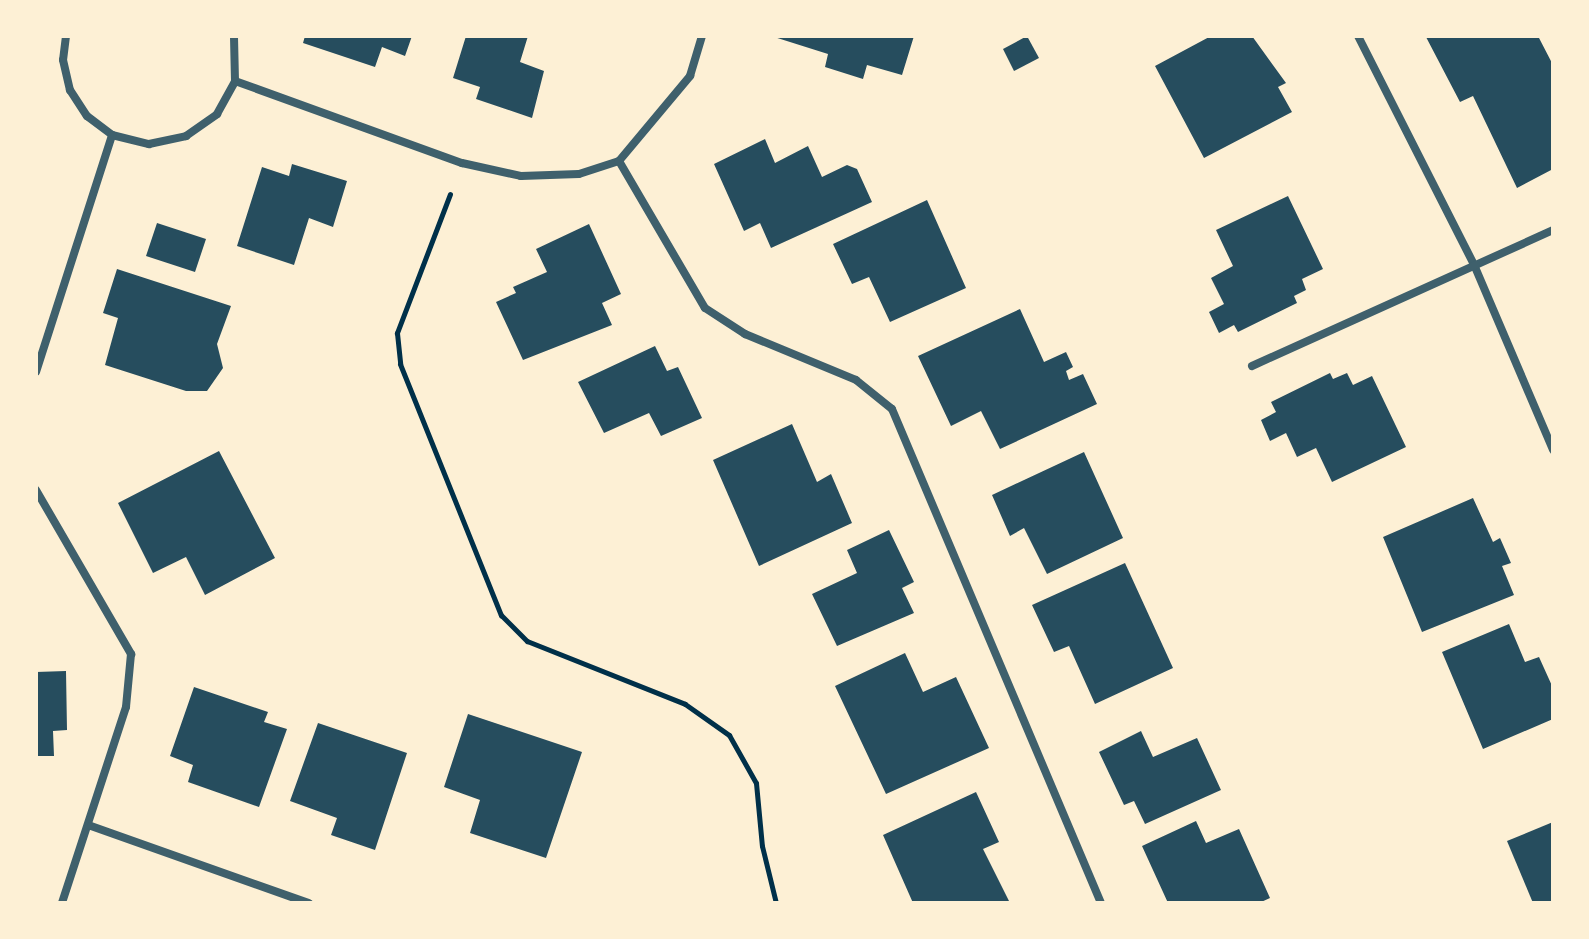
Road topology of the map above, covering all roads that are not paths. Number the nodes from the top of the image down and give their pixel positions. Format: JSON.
{"nodes":[{"id":1,"x":66,"y":36,"type":"edge"},
{"id":2,"x":234,"y":36,"type":"edge"},
{"id":3,"x":702,"y":36,"type":"edge"},
{"id":4,"x":1358,"y":36,"type":"edge"},
{"id":5,"x":235,"y":81,"type":"junction"},
{"id":6,"x":112,"y":135,"type":"junction"},
{"id":7,"x":619,"y":161,"type":"junction"},
{"id":8,"x":1553,"y":230,"type":"edge"},
{"id":9,"x":1475,"y":267,"type":"junction"},
{"id":10,"x":1252,"y":366,"type":"dead end"},
{"id":11,"x":36,"y":372,"type":"edge"},
{"id":12,"x":1553,"y":450,"type":"edge"},
{"id":13,"x":36,"y":490,"type":"edge"},
{"id":14,"x":91,"y":826,"type":"junction"},
{"id":15,"x":62,"y":903,"type":"edge"},
{"id":16,"x":309,"y":903,"type":"edge"},
{"id":17,"x":1101,"y":903,"type":"edge"}],
"edges":[{"from":1,"to":6,"type":"street"},
{"from":2,"to":5,"type":"street"},
{"from":3,"to":7,"type":"street"},
{"from":4,"to":9,"type":"street"},
{"from":5,"to":6,"type":"street"},
{"from":5,"to":7,"type":"street"},
{"from":6,"to":11,"type":"street"},
{"from":7,"to":17,"type":"street"},
{"from":8,"to":9,"type":"street"},
{"from":9,"to":10,"type":"street"},
{"from":9,"to":12,"type":"street"},
{"from":13,"to":14,"type":"street"},
{"from":14,"to":15,"type":"street"},
{"from":14,"to":16,"type":"street"}]}
